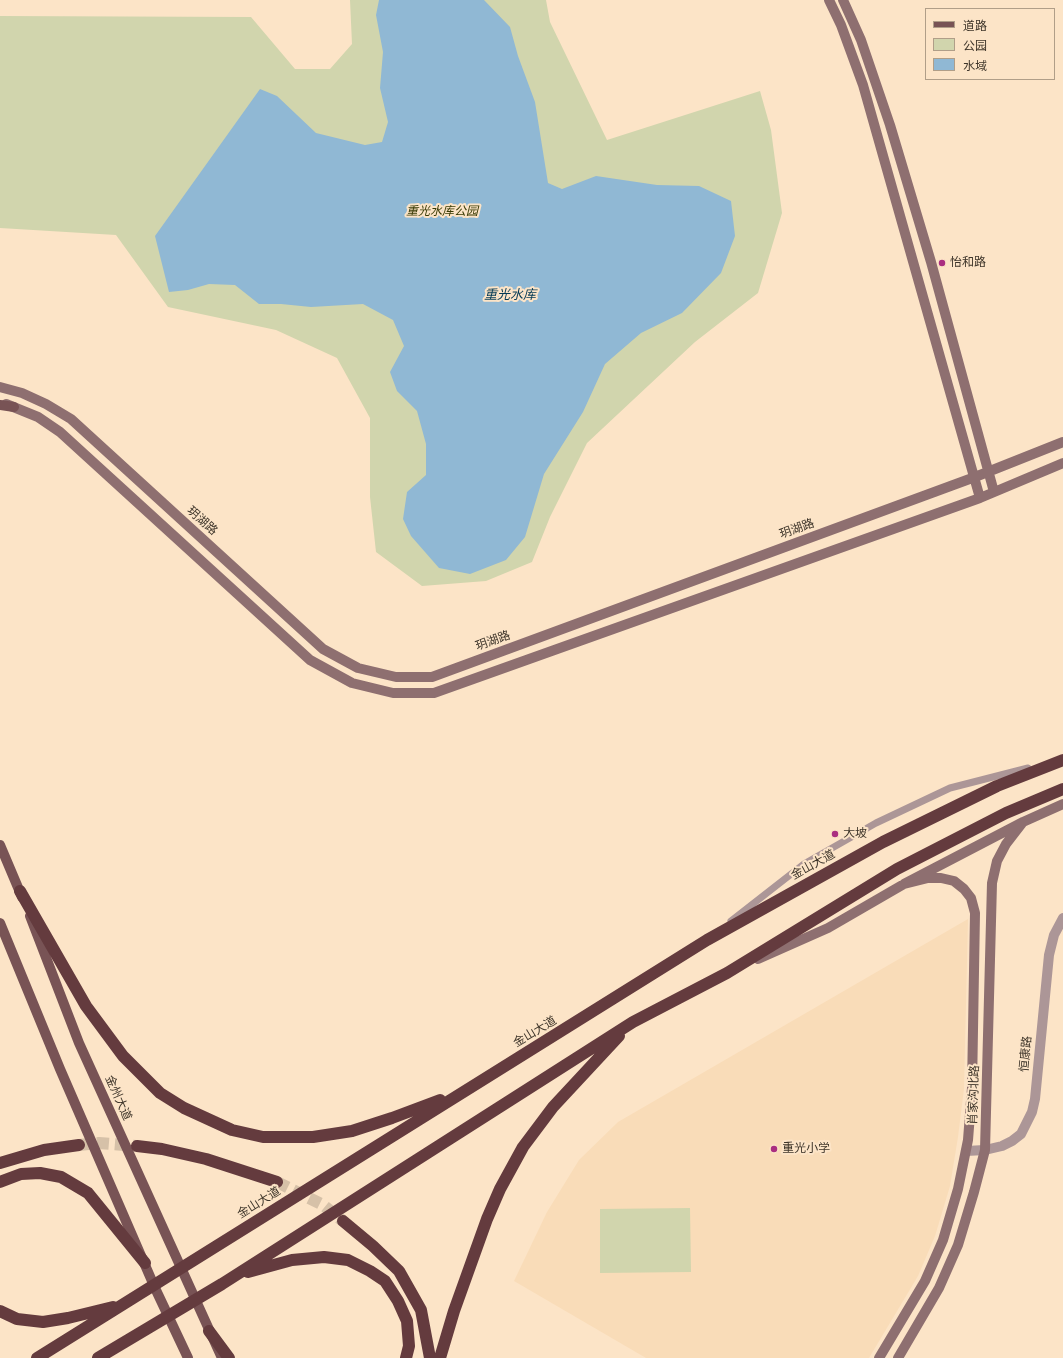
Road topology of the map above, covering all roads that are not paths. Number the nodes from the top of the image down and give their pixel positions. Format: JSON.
{"nodes":[{"id":1,"x":829,"y":0,"type":"edge"},
{"id":2,"x":843,"y":0,"type":"edge"},
{"id":3,"x":0,"y":387,"type":"edge"},
{"id":4,"x":0,"y":404,"type":"edge"},
{"id":5,"x":1063,"y":442,"type":"edge"},
{"id":6,"x":1063,"y":463,"type":"edge"},
{"id":7,"x":989,"y":471,"type":"junction"},
{"id":8,"x":975,"y":477,"type":"junction"},
{"id":9,"x":994,"y":492,"type":"junction"},
{"id":10,"x":980,"y":498,"type":"junction"},
{"id":11,"x":1063,"y":760,"type":"edge"},
{"id":12,"x":1063,"y":788,"type":"edge"},
{"id":13,"x":1063,"y":804,"type":"edge"},
{"id":14,"x":1023,"y":822,"type":"junction"},
{"id":15,"x":0,"y":845,"type":"edge"},
{"id":16,"x":904,"y":884,"type":"junction"},
{"id":17,"x":20,"y":891,"type":"junction"},
{"id":18,"x":1063,"y":918,"type":"edge"},
{"id":19,"x":0,"y":923,"type":"edge"},
{"id":20,"x":707,"y":940,"type":"junction"},
{"id":21,"x":727,"y":973,"type":"junction"},
{"id":22,"x":633,"y":1022,"type":"junction"},
{"id":23,"x":465,"y":1090,"type":"junction"},
{"id":24,"x":79,"y":1145,"type":"tunnel mouth"},
{"id":25,"x":137,"y":1146,"type":"tunnel mouth"},
{"id":26,"x":985,"y":1150,"type":"junction"},
{"id":27,"x":966,"y":1151,"type":"junction"},
{"id":28,"x":0,"y":1163,"type":"edge"},
{"id":29,"x":0,"y":1182,"type":"edge"},
{"id":30,"x":277,"y":1182,"type":"tunnel mouth"},
{"id":31,"x":343,"y":1222,"type":"tunnel mouth"},
{"id":32,"x":145,"y":1263,"type":"junction"},
{"id":33,"x":236,"y":1275,"type":"junction"},
{"id":34,"x":130,"y":1300,"type":"junction"},
{"id":35,"x":0,"y":1311,"type":"edge"},
{"id":36,"x":209,"y":1331,"type":"junction"},
{"id":37,"x":133,"y":1337,"type":"junction"},
{"id":38,"x":37,"y":1358,"type":"edge"},
{"id":39,"x":98,"y":1358,"type":"edge"},
{"id":40,"x":110,"y":1358,"type":"edge"},
{"id":41,"x":188,"y":1358,"type":"edge"},
{"id":42,"x":222,"y":1358,"type":"edge"},
{"id":43,"x":229,"y":1358,"type":"edge"},
{"id":44,"x":406,"y":1358,"type":"edge"},
{"id":45,"x":430,"y":1358,"type":"edge"},
{"id":46,"x":440,"y":1358,"type":"edge"},
{"id":47,"x":879,"y":1358,"type":"edge"},
{"id":48,"x":898,"y":1358,"type":"edge"}],
"edges":[{"from":1,"to":8,"type":"main road"},
{"from":2,"to":7,"type":"main road"},
{"from":3,"to":8,"type":"main road","name":"玥湖路"},
{"from":4,"to":10,"type":"main road"},
{"from":5,"to":7,"type":"main road","name":"玥湖路"},
{"from":6,"to":9,"type":"main road"},
{"from":7,"to":8,"type":"main road","name":"玥湖路"},
{"from":7,"to":9,"type":"main road"},
{"from":8,"to":10,"type":"main road"},
{"from":9,"to":10,"type":"main road"},
{"from":11,"to":20,"type":"highway","name":"金山大道"},
{"from":11,"to":20,"type":"lane"},
{"from":12,"to":21,"type":"highway"},
{"from":13,"to":14,"type":"main road"},
{"from":14,"to":16,"type":"main road"},
{"from":14,"to":26,"type":"main road","name":"肖家沟北路"},
{"from":15,"to":17,"type":"main road","name":"金州大道"},
{"from":16,"to":21,"type":"main road"},
{"from":16,"to":27,"type":"main road","name":"肖家沟北路"},
{"from":17,"to":23,"type":"highway"},
{"from":17,"to":36,"type":"main road","name":"金州大道"},
{"from":18,"to":26,"type":"street","name":"恒康路"},
{"from":19,"to":32,"type":"main road"},
{"from":20,"to":23,"type":"highway","name":"金山大道"},
{"from":21,"to":22,"type":"highway"},
{"from":22,"to":33,"type":"highway"},
{"from":22,"to":46,"type":"highway"},
{"from":23,"to":34,"type":"highway","name":"金山大道"},
{"from":24,"to":28,"type":"highway"},
{"from":25,"to":30,"type":"highway"},
{"from":26,"to":27,"type":"street","name":"恒康路"},
{"from":26,"to":48,"type":"main road","name":"肖家沟北路"},
{"from":27,"to":47,"type":"main road","name":"肖家沟北路"},
{"from":29,"to":32,"type":"highway"},
{"from":31,"to":45,"type":"highway"},
{"from":32,"to":41,"type":"main road"},
{"from":33,"to":37,"type":"highway"},
{"from":33,"to":44,"type":"highway"},
{"from":34,"to":35,"type":"highway"},
{"from":34,"to":38,"type":"highway","name":"金山大道"},
{"from":36,"to":42,"type":"main road","name":"金州大道"},
{"from":36,"to":43,"type":"highway"},
{"from":37,"to":39,"type":"highway"},
{"from":37,"to":40,"type":"highway"}]}
